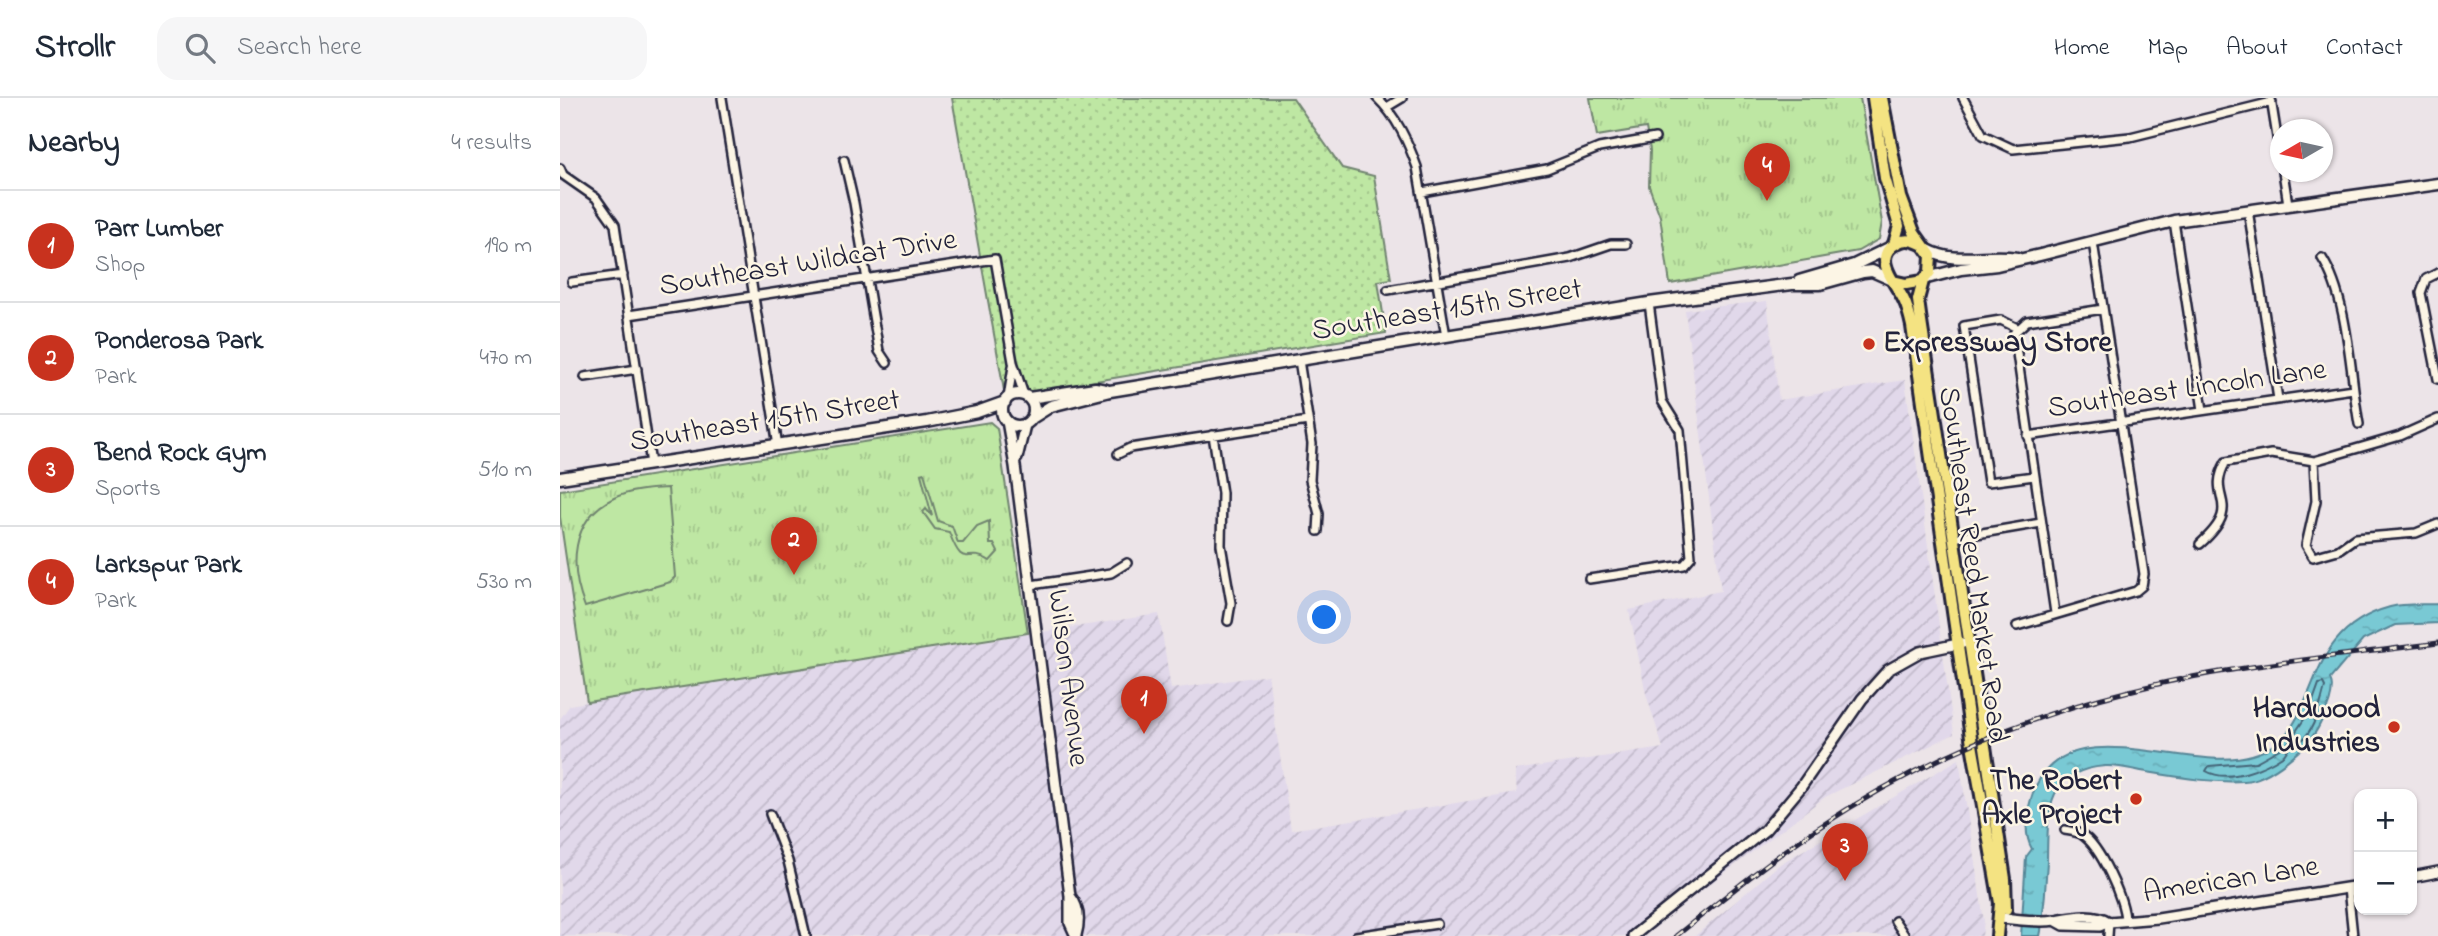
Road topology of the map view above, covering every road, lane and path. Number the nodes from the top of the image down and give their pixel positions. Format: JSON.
{"nodes":[{"id":1,"x":722,"y":98,"type":"edge"},
{"id":2,"x":1377,"y":98,"type":"edge"},
{"id":3,"x":1402,"y":98,"type":"edge"},
{"id":4,"x":1873,"y":98,"type":"edge"},
{"id":5,"x":1882,"y":98,"type":"edge"},
{"id":6,"x":1963,"y":98,"type":"edge"},
{"id":7,"x":2271,"y":100,"type":"edge"},
{"id":8,"x":1387,"y":107,"type":"junction"},
{"id":9,"x":2274,"y":119,"type":"edge"},
{"id":10,"x":1655,"y":138,"type":"dead end"},
{"id":11,"x":844,"y":160,"type":"dead end"},
{"id":12,"x":561,"y":173,"type":"edge"},
{"id":13,"x":2285,"y":182,"type":"edge"},
{"id":14,"x":2438,"y":184,"type":"edge"},
{"id":15,"x":1422,"y":192,"type":"junction"},
{"id":16,"x":2288,"y":204,"type":"junction"},
{"id":17,"x":2248,"y":210,"type":"junction"},
{"id":18,"x":2174,"y":221,"type":"junction"},
{"id":19,"x":2093,"y":242,"type":"junction"},
{"id":20,"x":1626,"y":244,"type":"dead end"},
{"id":21,"x":1892,"y":246,"type":"junction"},
{"id":22,"x":1925,"y":247,"type":"junction"},
{"id":23,"x":2322,"y":258,"type":"dead end"},
{"id":24,"x":2021,"y":259,"type":"junction"},
{"id":25,"x":2438,"y":273,"type":"edge"},
{"id":26,"x":623,"y":275,"type":"junction"},
{"id":27,"x":866,"y":278,"type":"junction"},
{"id":28,"x":1437,"y":280,"type":"junction"},
{"id":29,"x":1891,"y":280,"type":"junction"},
{"id":30,"x":1925,"y":280,"type":"junction"},
{"id":31,"x":572,"y":282,"type":"dead end"},
{"id":32,"x":1792,"y":284,"type":"junction"},
{"id":33,"x":1388,"y":290,"type":"dead end"},
{"id":34,"x":753,"y":297,"type":"junction"},
{"id":35,"x":1649,"y":303,"type":"junction"},
{"id":36,"x":2103,"y":309,"type":"junction"},
{"id":37,"x":629,"y":315,"type":"junction"},
{"id":38,"x":2017,"y":328,"type":"junction"},
{"id":39,"x":1446,"y":336,"type":"junction"},
{"id":40,"x":1298,"y":360,"type":"junction"},
{"id":41,"x":1013,"y":362,"type":"junction"},
{"id":42,"x":887,"y":363,"type":"dead end"},
{"id":43,"x":637,"y":369,"type":"junction"},
{"id":44,"x":585,"y":377,"type":"dead end"},
{"id":45,"x":2438,"y":379,"type":"edge"},
{"id":46,"x":2353,"y":389,"type":"junction"},
{"id":47,"x":1110,"y":391,"type":"junction"},
{"id":48,"x":1026,"y":397,"type":"junction"},
{"id":49,"x":2278,"y":399,"type":"junction"},
{"id":50,"x":1007,"y":400,"type":"junction"},
{"id":51,"x":2203,"y":410,"type":"junction"},
{"id":52,"x":977,"y":412,"type":"junction"},
{"id":53,"x":1005,"y":419,"type":"junction"},
{"id":54,"x":2438,"y":419,"type":"edge"},
{"id":55,"x":1029,"y":421,"type":"junction"},
{"id":56,"x":1308,"y":421,"type":"junction"},
{"id":57,"x":2120,"y":422,"type":"junction"},
{"id":58,"x":2359,"y":424,"type":"dead end"},
{"id":59,"x":1213,"y":435,"type":"junction"},
{"id":60,"x":2028,"y":436,"type":"junction"},
{"id":61,"x":778,"y":446,"type":"junction"},
{"id":62,"x":1118,"y":454,"type":"dead end"},
{"id":63,"x":2314,"y":461,"type":"junction"},
{"id":64,"x":652,"y":464,"type":"junction"},
{"id":65,"x":1015,"y":466,"type":"junction"},
{"id":66,"x":2034,"y":475,"type":"junction"},
{"id":67,"x":560,"y":478,"type":"edge"},
{"id":68,"x":2041,"y":523,"type":"junction"},
{"id":69,"x":2438,"y":524,"type":"edge"},
{"id":70,"x":1318,"y":531,"type":"dead end"},
{"id":71,"x":1953,"y":538,"type":"junction"},
{"id":72,"x":2200,"y":544,"type":"dead end"},
{"id":73,"x":1127,"y":563,"type":"dead end"},
{"id":74,"x":1589,"y":579,"type":"dead end"},
{"id":75,"x":1031,"y":584,"type":"junction"},
{"id":76,"x":2055,"y":613,"type":"junction"},
{"id":77,"x":1228,"y":621,"type":"dead end"},
{"id":78,"x":2017,"y":626,"type":"dead end"},
{"id":79,"x":1963,"y":643,"type":"junction"},
{"id":80,"x":771,"y":814,"type":"dead end"},
{"id":81,"x":2065,"y":830,"type":"dead end"},
{"id":82,"x":2438,"y":872,"type":"edge"},
{"id":83,"x":2417,"y":876,"type":"edge"},
{"id":84,"x":2354,"y":887,"type":"edge"},
{"id":85,"x":2348,"y":888,"type":"junction"},
{"id":86,"x":2007,"y":918,"type":"junction"},
{"id":87,"x":1895,"y":921,"type":"dead end"},
{"id":88,"x":2125,"y":921,"type":"junction"},
{"id":89,"x":2109,"y":922,"type":"junction"},
{"id":90,"x":1437,"y":924,"type":"dead end"},
{"id":91,"x":806,"y":936,"type":"edge"},
{"id":92,"x":1074,"y":936,"type":"edge"},
{"id":93,"x":1356,"y":936,"type":"edge"},
{"id":94,"x":1633,"y":936,"type":"edge"},
{"id":95,"x":1905,"y":936,"type":"edge"},
{"id":96,"x":1997,"y":936,"type":"edge"},
{"id":97,"x":2004,"y":936,"type":"edge"},
{"id":98,"x":2108,"y":936,"type":"edge"},
{"id":99,"x":2353,"y":936,"type":"edge"}],
"edges":[{"from":1,"to":34,"type":"street"},
{"from":2,"to":8,"type":"street"},
{"from":3,"to":8,"type":"street"},
{"from":4,"to":21,"type":"main road","name":"Southeast Reed Market Road"},
{"from":5,"to":22,"type":"main road","name":"Southeast Reed Market Road"},
{"from":6,"to":7,"type":"street"},
{"from":7,"to":9,"type":"street"},
{"from":8,"to":15,"type":"street"},
{"from":10,"to":15,"type":"street"},
{"from":11,"to":27,"type":"street"},
{"from":12,"to":26,"type":"street"},
{"from":13,"to":16,"type":"street"},
{"from":14,"to":16,"type":"main road","name":"Southeast 15th Street"},
{"from":15,"to":28,"type":"street"},
{"from":16,"to":17,"type":"main road","name":"Southeast 15th Street"},
{"from":17,"to":18,"type":"main road","name":"Southeast 15th Street"},
{"from":17,"to":49,"type":"street"},
{"from":18,"to":19,"type":"main road","name":"Southeast 15th Street"},
{"from":18,"to":51,"type":"street"},
{"from":19,"to":24,"type":"main road","name":"Southeast 15th Street"},
{"from":19,"to":36,"type":"street"},
{"from":20,"to":28,"type":"street"},
{"from":21,"to":22,"type":"main road","name":"Southeast 15th Street"},
{"from":21,"to":29,"type":"main road","name":"Southeast Reed Market Road"},
{"from":21,"to":32,"type":"main road","name":"Southeast 15th Street"},
{"from":22,"to":24,"type":"main road","name":"Southeast 15th Street"},
{"from":22,"to":30,"type":"main road","name":"Southeast Reed Market Road"},
{"from":23,"to":46,"type":"street"},
{"from":24,"to":30,"type":"main road","name":"Southeast 15th Street"},
{"from":25,"to":45,"type":"street"},
{"from":26,"to":31,"type":"street"},
{"from":26,"to":37,"type":"street"},
{"from":27,"to":34,"type":"street","name":"Southeast Wildcat Drive"},
{"from":27,"to":41,"type":"street","name":"Southeast Wildcat Drive"},
{"from":27,"to":42,"type":"street"},
{"from":28,"to":33,"type":"street"},
{"from":28,"to":39,"type":"street"},
{"from":29,"to":30,"type":"main road","name":"Southeast 15th Street"},
{"from":29,"to":32,"type":"main road","name":"Southeast 15th Street"},
{"from":29,"to":79,"type":"main road","name":"Southeast Reed Market Road"},
{"from":30,"to":71,"type":"main road","name":"Southeast Reed Market Road"},
{"from":32,"to":35,"type":"main road","name":"Southeast 15th Street"},
{"from":34,"to":37,"type":"street","name":"Southeast Wildcat Drive"},
{"from":34,"to":61,"type":"street"},
{"from":35,"to":39,"type":"main road","name":"Southeast 15th Street"},
{"from":35,"to":74,"type":"street"},
{"from":36,"to":38,"type":"street"},
{"from":36,"to":57,"type":"street"},
{"from":37,"to":43,"type":"street"},
{"from":38,"to":60,"type":"street"},
{"from":38,"to":66,"type":"street"},
{"from":39,"to":40,"type":"main road","name":"Southeast 15th Street"},
{"from":40,"to":47,"type":"main road","name":"Southeast 15th Street"},
{"from":40,"to":56,"type":"street"},
{"from":41,"to":48,"type":"street"},
{"from":41,"to":50,"type":"street"},
{"from":43,"to":44,"type":"street"},
{"from":43,"to":64,"type":"street"},
{"from":46,"to":49,"type":"street","name":"Southeast Lincoln Lane"},
{"from":46,"to":58,"type":"street"},
{"from":47,"to":48,"type":"main road","name":"Southeast 15th Street"},
{"from":47,"to":55,"type":"main road","name":"Southeast 15th Street"},
{"from":48,"to":50,"type":"main road"},
{"from":48,"to":55,"type":"main road"},
{"from":49,"to":51,"type":"street","name":"Southeast Lincoln Lane"},
{"from":50,"to":52,"type":"main road","name":"Southeast 15th Street"},
{"from":50,"to":53,"type":"main road"},
{"from":51,"to":57,"type":"street","name":"Southeast Lincoln Lane"},
{"from":52,"to":53,"type":"main road","name":"Southeast 15th Street"},
{"from":52,"to":61,"type":"main road","name":"Southeast 15th Street"},
{"from":53,"to":55,"type":"main road"},
{"from":53,"to":65,"type":"street","name":"Wilson Avenue"},
{"from":54,"to":63,"type":"street"},
{"from":55,"to":65,"type":"street","name":"Wilson Avenue"},
{"from":56,"to":59,"type":"street"},
{"from":56,"to":70,"type":"street"},
{"from":57,"to":60,"type":"street","name":"Southeast Lincoln Lane"},
{"from":57,"to":76,"type":"street"},
{"from":59,"to":62,"type":"street"},
{"from":59,"to":77,"type":"street"},
{"from":60,"to":66,"type":"street"},
{"from":61,"to":64,"type":"main road","name":"Southeast 15th Street"},
{"from":63,"to":69,"type":"street"},
{"from":63,"to":72,"type":"street"},
{"from":64,"to":67,"type":"main road","name":"Southeast 15th Street"},
{"from":65,"to":75,"type":"street","name":"Wilson Avenue"},
{"from":66,"to":68,"type":"street"},
{"from":68,"to":71,"type":"street"},
{"from":68,"to":76,"type":"street"},
{"from":71,"to":79,"type":"main road","name":"Southeast Reed Market Road"},
{"from":73,"to":75,"type":"street"},
{"from":75,"to":92,"type":"street","name":"Wilson Avenue"},
{"from":76,"to":78,"type":"street"},
{"from":79,"to":86,"type":"main road","name":"Southeast Reed Market Road"},
{"from":79,"to":94,"type":"street"},
{"from":80,"to":91,"type":"street"},
{"from":81,"to":88,"type":"street"},
{"from":82,"to":83,"type":"street"},
{"from":84,"to":85,"type":"street","name":"American Lane"},
{"from":85,"to":88,"type":"street","name":"American Lane"},
{"from":85,"to":99,"type":"street"},
{"from":86,"to":89,"type":"street","name":"American Lane"},
{"from":86,"to":96,"type":"main road","name":"Southeast Reed Market Road"},
{"from":86,"to":97,"type":"main road","name":"Southeast Reed Market Road"},
{"from":87,"to":95,"type":"street"},
{"from":88,"to":89,"type":"street","name":"American Lane"},
{"from":89,"to":98,"type":"street"},
{"from":90,"to":93,"type":"street"}]}
